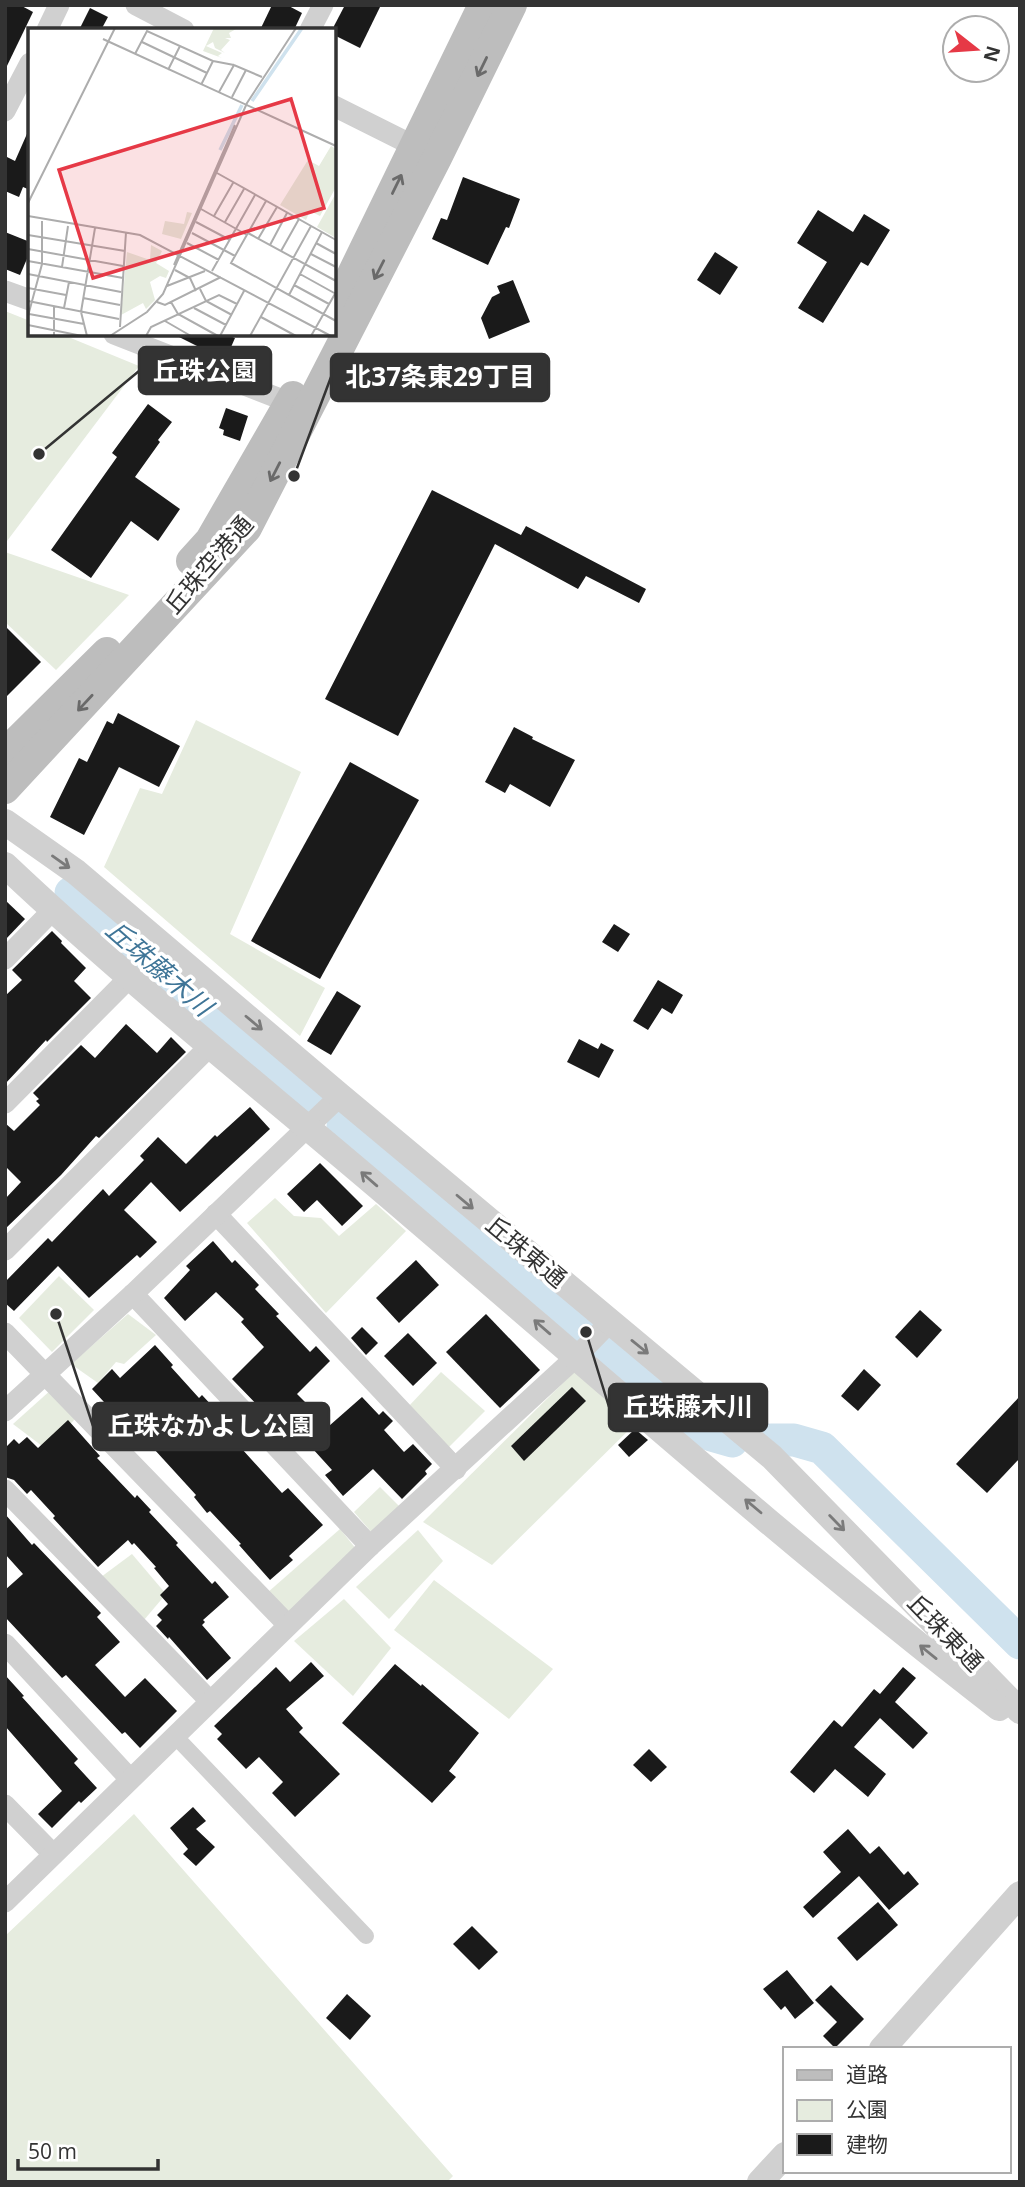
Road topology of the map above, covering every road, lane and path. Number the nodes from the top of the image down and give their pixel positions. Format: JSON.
{"nodes":[{"id":1,"x":59,"y":5,"type":"edge"},
{"id":2,"x":136,"y":5,"type":"edge"},
{"id":3,"x":323,"y":5,"type":"edge"},
{"id":4,"x":483,"y":5,"type":"edge"},
{"id":5,"x":512,"y":5,"type":"edge"},
{"id":6,"x":173,"y":22,"type":"edge"},
{"id":7,"x":48,"y":28,"type":"edge"},
{"id":8,"x":311,"y":28,"type":"edge"},
{"id":9,"x":28,"y":69,"type":"edge"},
{"id":10,"x":16,"y":103,"type":"edge"},
{"id":11,"x":336,"y":107,"type":"edge"},
{"id":12,"x":426,"y":152,"type":"junction"},
{"id":13,"x":5,"y":290,"type":"edge"},
{"id":14,"x":28,"y":296,"type":"edge"},
{"id":15,"x":336,"y":308,"type":"edge"},
{"id":16,"x":336,"y":331,"type":"edge"},
{"id":17,"x":125,"y":336,"type":"edge"},
{"id":18,"x":322,"y":336,"type":"edge"},
{"id":19,"x":333,"y":336,"type":"edge"},
{"id":20,"x":157,"y":342,"type":"edge"},
{"id":21,"x":298,"y":406,"type":"junction"},
{"id":22,"x":5,"y":753,"type":"edge"},
{"id":23,"x":5,"y":789,"type":"edge"},
{"id":24,"x":5,"y":822,"type":"edge"},
{"id":25,"x":5,"y":865,"type":"edge"},
{"id":26,"x":53,"y":910,"type":"junction"},
{"id":27,"x":5,"y":958,"type":"edge"},
{"id":28,"x":129,"y":978,"type":"junction"},
{"id":29,"x":211,"y":1045,"type":"junction"},
{"id":30,"x":340,"y":1096,"type":"junction"},
{"id":31,"x":5,"y":1103,"type":"edge"},
{"id":32,"x":308,"y":1127,"type":"junction"},
{"id":33,"x":216,"y":1214,"type":"junction"},
{"id":34,"x":5,"y":1251,"type":"edge"},
{"id":35,"x":132,"y":1294,"type":"junction"},
{"id":36,"x":610,"y":1322,"type":"junction"},
{"id":37,"x":5,"y":1332,"type":"edge"},
{"id":38,"x":576,"y":1357,"type":"junction"},
{"id":39,"x":44,"y":1374,"type":"junction"},
{"id":40,"x":5,"y":1410,"type":"edge"},
{"id":41,"x":456,"y":1469,"type":"junction"},
{"id":42,"x":5,"y":1490,"type":"edge"},
{"id":43,"x":370,"y":1546,"type":"junction"},
{"id":44,"x":288,"y":1625,"type":"junction"},
{"id":45,"x":5,"y":1644,"type":"edge"},
{"id":46,"x":210,"y":1701,"type":"junction"},
{"id":47,"x":1020,"y":1711,"type":"edge"},
{"id":48,"x":1020,"y":1724,"type":"edge"},
{"id":49,"x":174,"y":1735,"type":"junction"},
{"id":50,"x":130,"y":1779,"type":"junction"},
{"id":51,"x":5,"y":1805,"type":"edge"},
{"id":52,"x":53,"y":1854,"type":"junction"},
{"id":53,"x":1020,"y":1894,"type":"edge"},
{"id":54,"x":5,"y":1902,"type":"edge"},
{"id":55,"x":366,"y":1936,"type":"dead end"},
{"id":56,"x":884,"y":2047,"type":"edge"},
{"id":57,"x":783,"y":2156,"type":"edge"},
{"id":58,"x":760,"y":2182,"type":"edge"}],
"edges":[{"from":1,"to":7,"type":"street"},
{"from":2,"to":6,"type":"street"},
{"from":3,"to":8,"type":"street"},
{"from":4,"to":12,"type":"main road","name":"丘珠空港通"},
{"from":5,"to":12,"type":"main road","name":"丘珠空港通","one_way":true},
{"from":9,"to":10,"type":"street"},
{"from":11,"to":12,"type":"street"},
{"from":15,"to":12,"type":"main road","name":"丘珠空港通","one_way":true},
{"from":12,"to":16,"type":"main road","name":"丘珠空港通","one_way":true},
{"from":13,"to":14,"type":"street"},
{"from":17,"to":20,"type":"street"},
{"from":18,"to":21,"type":"main road","name":"丘珠空港通"},
{"from":19,"to":21,"type":"main road","name":"丘珠空港通","one_way":true},
{"from":20,"to":21,"type":"street"},
{"from":21,"to":22,"type":"main road","name":"丘珠空港通"},
{"from":21,"to":23,"type":"main road","name":"丘珠空港通","one_way":true},
{"from":24,"to":30,"type":"street","name":"丘珠東通","one_way":true},
{"from":25,"to":26,"type":"street","name":"丘珠東通"},
{"from":26,"to":27,"type":"street"},
{"from":26,"to":28,"type":"street","name":"丘珠東通"},
{"from":28,"to":29,"type":"street","name":"丘珠東通"},
{"from":28,"to":31,"type":"street"},
{"from":29,"to":32,"type":"street","name":"丘珠東通"},
{"from":29,"to":34,"type":"street"},
{"from":30,"to":32,"type":"street"},
{"from":30,"to":36,"type":"street","name":"丘珠東通","one_way":true},
{"from":32,"to":33,"type":"street"},
{"from":38,"to":32,"type":"street","name":"丘珠東通","one_way":true},
{"from":33,"to":35,"type":"street"},
{"from":33,"to":41,"type":"street"},
{"from":35,"to":39,"type":"street"},
{"from":35,"to":43,"type":"street"},
{"from":36,"to":38,"type":"street"},
{"from":36,"to":47,"type":"street","name":"丘珠東通","one_way":true},
{"from":37,"to":39,"type":"street"},
{"from":38,"to":41,"type":"street"},
{"from":48,"to":38,"type":"street","name":"丘珠東通","one_way":true},
{"from":39,"to":40,"type":"street"},
{"from":39,"to":44,"type":"street"},
{"from":41,"to":43,"type":"street"},
{"from":42,"to":46,"type":"street"},
{"from":43,"to":44,"type":"street"},
{"from":44,"to":46,"type":"street"},
{"from":45,"to":50,"type":"street"},
{"from":46,"to":49,"type":"street"},
{"from":49,"to":50,"type":"street"},
{"from":49,"to":55,"type":"street"},
{"from":50,"to":52,"type":"street"},
{"from":51,"to":52,"type":"street"},
{"from":52,"to":54,"type":"street"},
{"from":53,"to":56,"type":"street"},
{"from":57,"to":58,"type":"street"}]}
